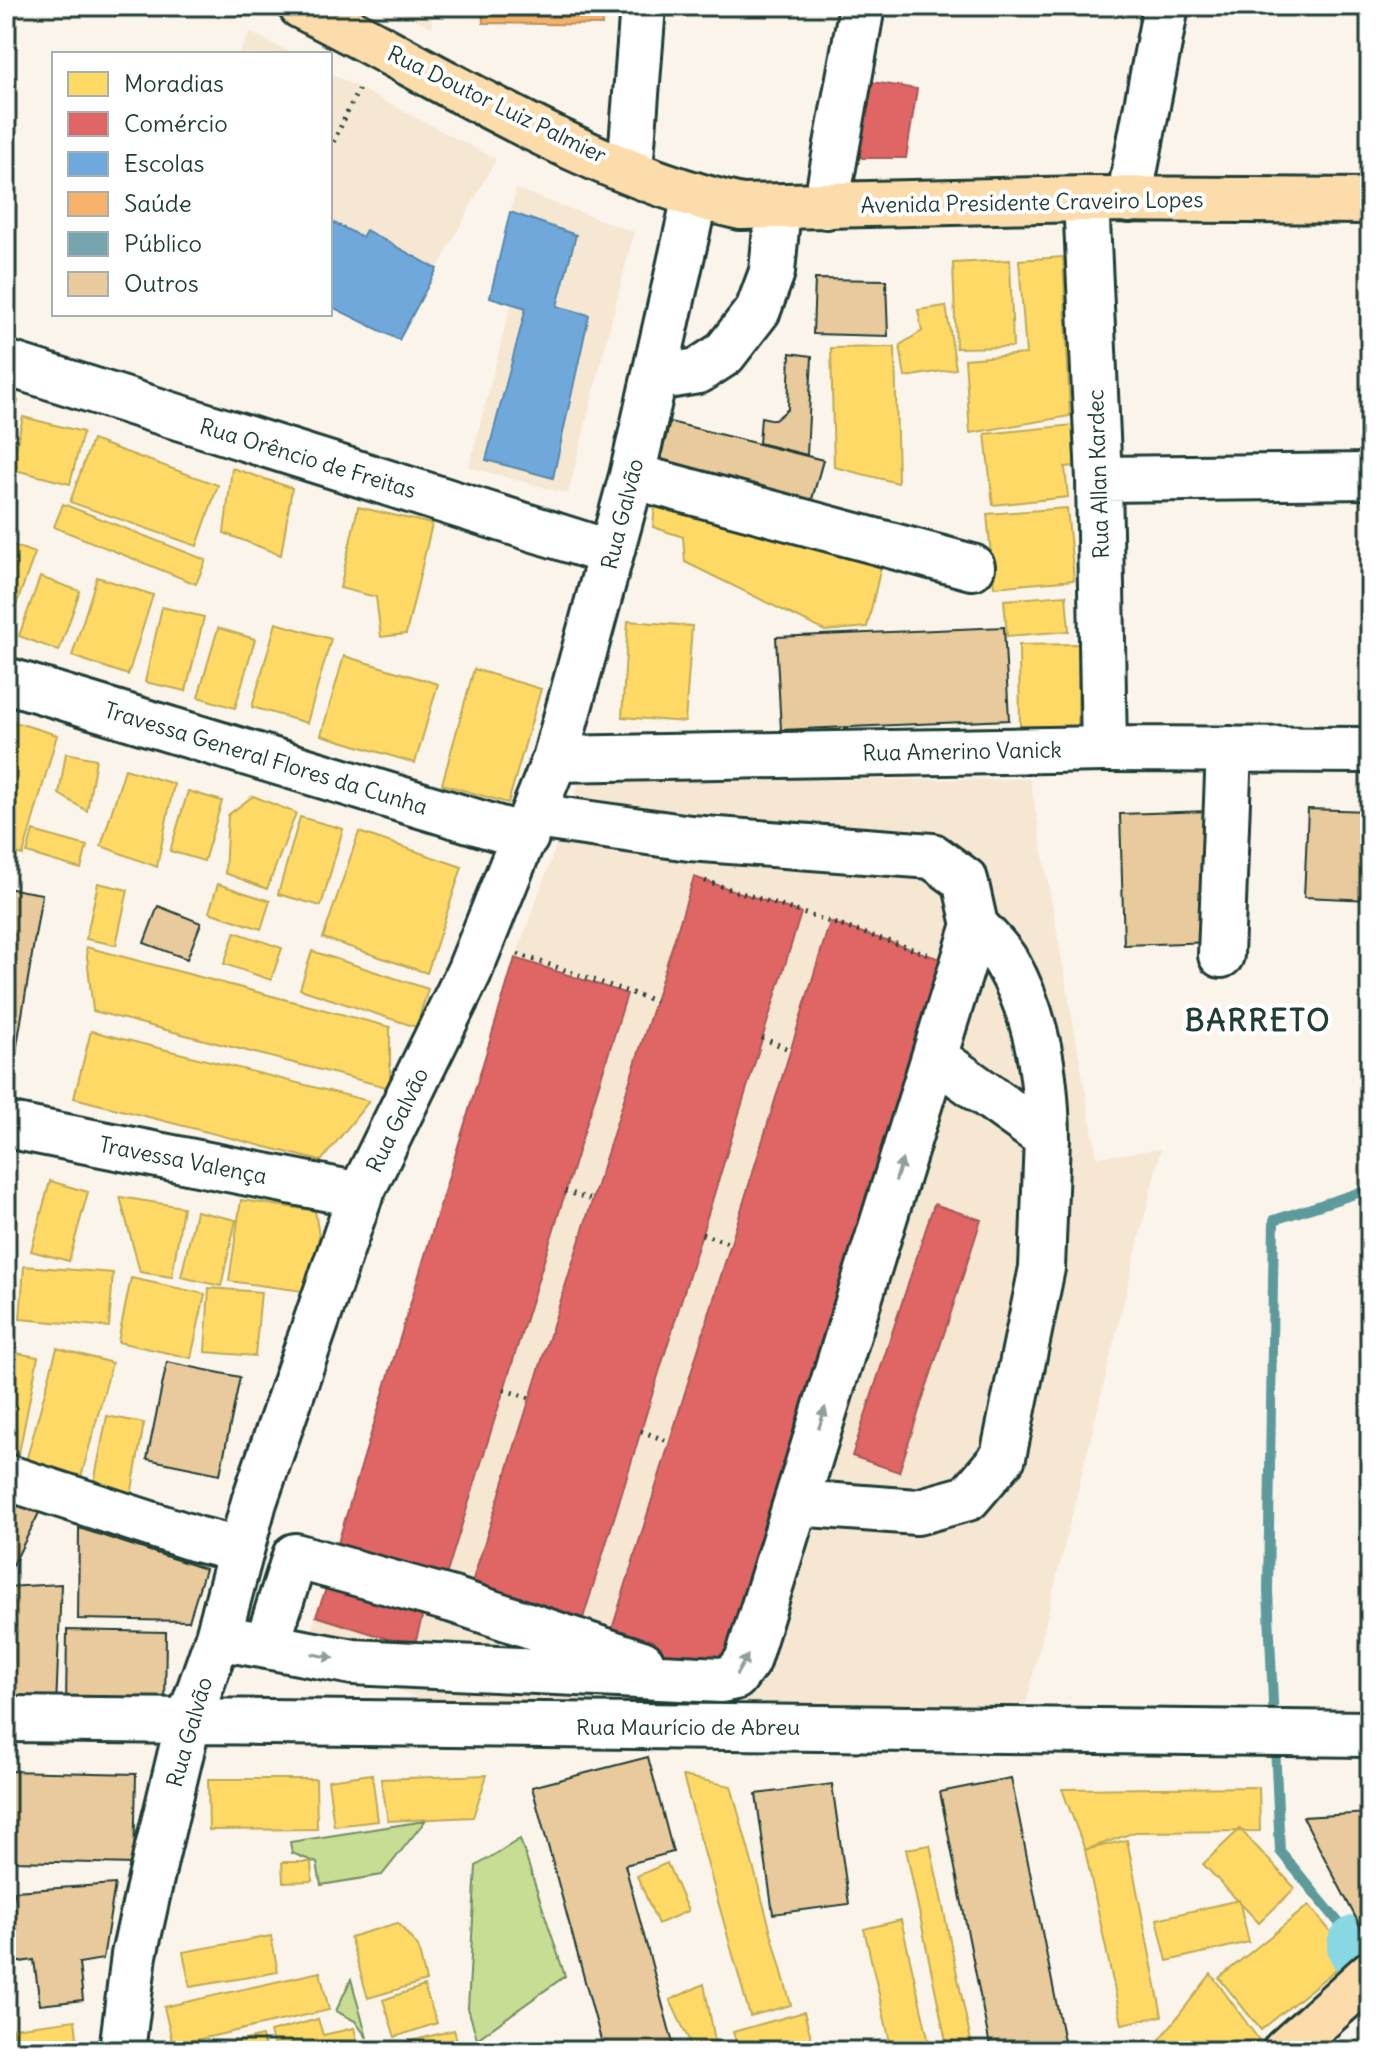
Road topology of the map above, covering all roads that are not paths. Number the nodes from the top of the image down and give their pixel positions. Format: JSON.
{"nodes":[{"id":1,"x":301,"y":6,"type":"edge"},
{"id":2,"x":643,"y":6,"type":"edge"},
{"id":3,"x":862,"y":6,"type":"edge"},
{"id":4,"x":1166,"y":6,"type":"edge"},
{"id":5,"x":354,"y":18,"type":"edge"},
{"id":6,"x":630,"y":170,"type":"junction"},
{"id":7,"x":695,"y":197,"type":"junction"},
{"id":8,"x":1086,"y":199,"type":"junction"},
{"id":9,"x":1129,"y":200,"type":"junction"},
{"id":10,"x":1370,"y":201,"type":"edge"},
{"id":11,"x":826,"y":206,"type":"junction"},
{"id":12,"x":778,"y":207,"type":"junction"},
{"id":13,"x":6,"y":363,"type":"edge"},
{"id":14,"x":655,"y":378,"type":"junction"},
{"id":15,"x":632,"y":476,"type":"junction"},
{"id":16,"x":1370,"y":476,"type":"edge"},
{"id":17,"x":1099,"y":479,"type":"junction"},
{"id":18,"x":611,"y":553,"type":"junction"},
{"id":19,"x":972,"y":567,"type":"dead end"},
{"id":20,"x":6,"y":680,"type":"edge"},
{"id":21,"x":1104,"y":749,"type":"junction"},
{"id":22,"x":1229,"y":749,"type":"junction"},
{"id":23,"x":1370,"y":750,"type":"edge"},
{"id":24,"x":555,"y":759,"type":"junction"},
{"id":25,"x":530,"y":826,"type":"junction"},
{"id":26,"x":969,"y":945,"type":"junction"},
{"id":27,"x":1221,"y":955,"type":"dead end"},
{"id":28,"x":934,"y":1057,"type":"junction"},
{"id":29,"x":6,"y":1125,"type":"edge"},
{"id":30,"x":1047,"y":1138,"type":"junction"},
{"id":31,"x":360,"y":1195,"type":"junction"},
{"id":32,"x":6,"y":1477,"type":"edge"},
{"id":33,"x":796,"y":1503,"type":"junction"},
{"id":34,"x":241,"y":1550,"type":"junction"},
{"id":35,"x":218,"y":1637,"type":"junction"},
{"id":36,"x":267,"y":1645,"type":"junction"},
{"id":37,"x":692,"y":1680,"type":"junction"},
{"id":38,"x":6,"y":1719,"type":"edge"},
{"id":39,"x":188,"y":1723,"type":"junction"},
{"id":40,"x":1370,"y":1734,"type":"edge"},
{"id":41,"x":1370,"y":1974,"type":"edge"},
{"id":42,"x":122,"y":2051,"type":"edge"},
{"id":43,"x":1285,"y":2051,"type":"edge"}],
"edges":[{"from":1,"to":5,"type":"main road","name":"Rua Doutor Luiz Palmier"},
{"from":2,"to":6,"type":"street"},
{"from":3,"to":11,"type":"street"},
{"from":4,"to":9,"type":"street"},
{"from":5,"to":6,"type":"main road","name":"Rua Doutor Luiz Palmier"},
{"from":6,"to":7,"type":"main road","name":"Rua Doutor Luiz Palmier"},
{"from":7,"to":12,"type":"main road","name":"Avenida Presidente Craveiro Lopes"},
{"from":7,"to":14,"type":"street","name":"Rua Galvão"},
{"from":8,"to":9,"type":"main road","name":"Avenida Presidente Craveiro Lopes"},
{"from":8,"to":11,"type":"main road","name":"Avenida Presidente Craveiro Lopes"},
{"from":8,"to":17,"type":"street","name":"Rua Allan Kardec"},
{"from":9,"to":10,"type":"main road","name":"Avenida Presidente Craveiro Lopes"},
{"from":11,"to":12,"type":"main road","name":"Avenida Presidente Craveiro Lopes"},
{"from":12,"to":14,"type":"street"},
{"from":13,"to":18,"type":"street","name":"Rua Orêncio de Freitas"},
{"from":14,"to":15,"type":"street","name":"Rua Galvão"},
{"from":15,"to":18,"type":"street","name":"Rua Galvão"},
{"from":15,"to":19,"type":"street"},
{"from":16,"to":17,"type":"street"},
{"from":17,"to":21,"type":"street","name":"Rua Allan Kardec"},
{"from":18,"to":24,"type":"street","name":"Rua Galvão"},
{"from":20,"to":25,"type":"street","name":"Travessa General Flores da Cunha"},
{"from":21,"to":22,"type":"street","name":"Rua Amerino Vanick"},
{"from":21,"to":24,"type":"street","name":"Rua Amerino Vanick"},
{"from":22,"to":23,"type":"street","name":"Rua Amerino Vanick"},
{"from":22,"to":27,"type":"street"},
{"from":24,"to":25,"type":"street","name":"Rua Galvão"},
{"from":25,"to":26,"type":"street","name":"Travessa General Flores da Cunha"},
{"from":25,"to":31,"type":"street","name":"Rua Galvão"},
{"from":26,"to":28,"type":"street"},
{"from":26,"to":30,"type":"street"},
{"from":28,"to":30,"type":"street"},
{"from":33,"to":28,"type":"street","one_way":true},
{"from":29,"to":31,"type":"street","name":"Travessa Valença"},
{"from":30,"to":33,"type":"street"},
{"from":31,"to":34,"type":"street","name":"Rua Galvão"},
{"from":32,"to":34,"type":"street"},
{"from":37,"to":33,"type":"street","one_way":true},
{"from":34,"to":35,"type":"street","name":"Rua Galvão"},
{"from":35,"to":36,"type":"street"},
{"from":35,"to":39,"type":"street","name":"Rua Galvão"},
{"from":36,"to":37,"type":"street","one_way":true},
{"from":36,"to":37,"type":"street"},
{"from":38,"to":39,"type":"street","name":"Rua Maurício de Abreu"},
{"from":39,"to":40,"type":"street","name":"Rua Maurício de Abreu"},
{"from":39,"to":42,"type":"street","name":"Rua Galvão"},
{"from":41,"to":43,"type":"main road"}]}
